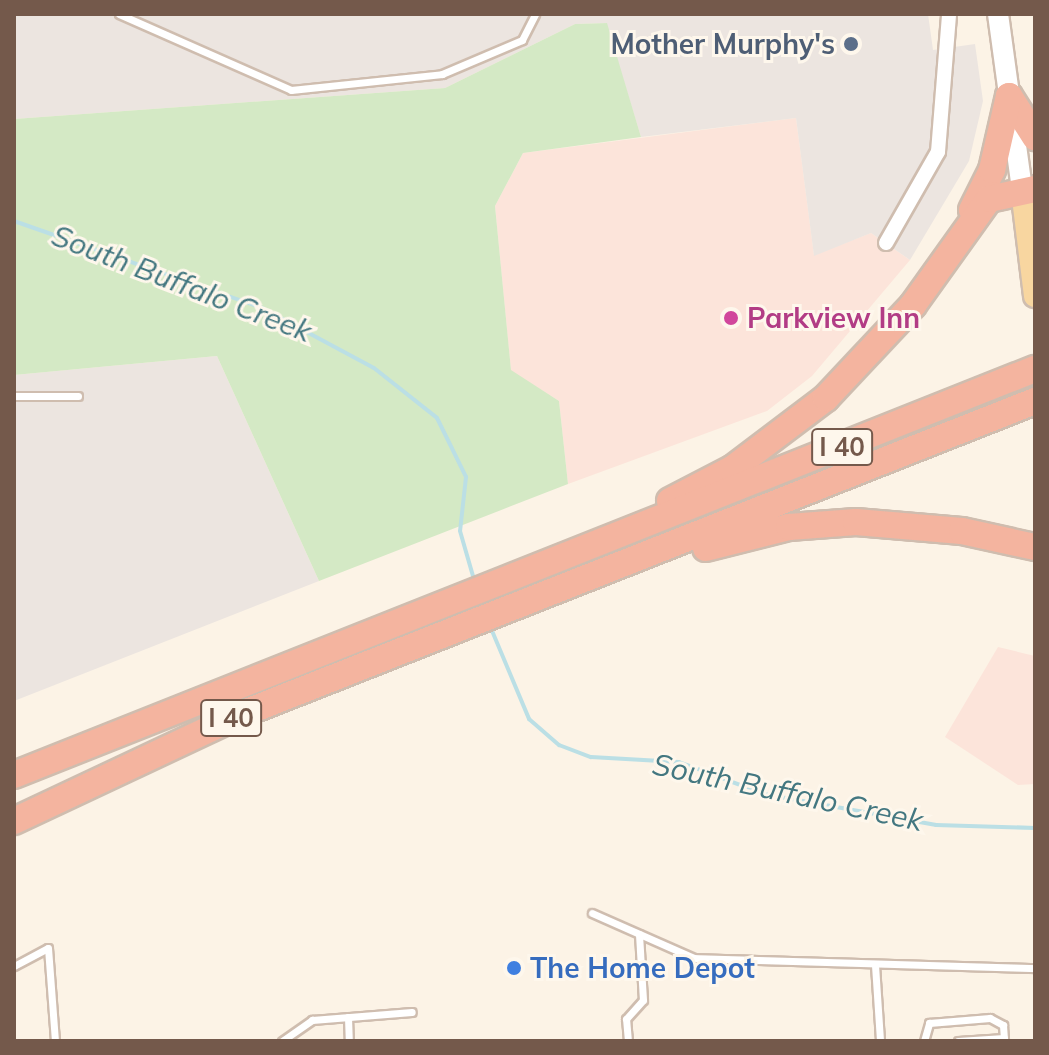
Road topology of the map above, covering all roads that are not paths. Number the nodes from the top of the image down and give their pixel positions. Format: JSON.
{"nodes":[{"id":1,"x":119,"y":14,"type":"edge"},
{"id":2,"x":535,"y":14,"type":"edge"},
{"id":3,"x":949,"y":14,"type":"edge"},
{"id":4,"x":998,"y":14,"type":"edge"},
{"id":5,"x":1009,"y":96,"type":"junction"},
{"id":6,"x":1035,"y":137,"type":"edge"},
{"id":7,"x":1028,"y":190,"type":"edge"},
{"id":8,"x":969,"y":218,"type":"junction"},
{"id":9,"x":886,"y":243,"type":"dead end"},
{"id":10,"x":1035,"y":296,"type":"edge"},
{"id":11,"x":1035,"y":369,"type":"edge"},
{"id":12,"x":14,"y":396,"type":"edge"},
{"id":13,"x":78,"y":396,"type":"dead end"},
{"id":14,"x":1035,"y":401,"type":"edge"},
{"id":15,"x":648,"y":524,"type":"junction"},
{"id":16,"x":1035,"y":547,"type":"edge"},
{"id":17,"x":659,"y":550,"type":"junction"},
{"id":18,"x":27,"y":766,"type":"edge"},
{"id":19,"x":14,"y":775,"type":"edge"},
{"id":20,"x":14,"y":821,"type":"edge"},
{"id":21,"x":592,"y":913,"type":"dead end"},
{"id":22,"x":639,"y":934,"type":"junction"},
{"id":23,"x":875,"y":965,"type":"junction"},
{"id":24,"x":14,"y":966,"type":"edge"},
{"id":25,"x":1035,"y":968,"type":"edge"},
{"id":26,"x":412,"y":1012,"type":"dead end"},
{"id":27,"x":348,"y":1017,"type":"junction"},
{"id":28,"x":55,"y":1039,"type":"edge"},
{"id":29,"x":1004,"y":1039,"type":"edge"},
{"id":30,"x":45,"y":1041,"type":"edge"},
{"id":31,"x":282,"y":1041,"type":"edge"},
{"id":32,"x":349,"y":1041,"type":"edge"},
{"id":33,"x":628,"y":1041,"type":"edge"},
{"id":34,"x":880,"y":1041,"type":"edge"},
{"id":35,"x":924,"y":1041,"type":"edge"},
{"id":36,"x":958,"y":1041,"type":"edge"}],
"edges":[{"from":1,"to":2,"type":"lane"},
{"from":3,"to":9,"type":"street"},
{"from":4,"to":5,"type":"main road"},
{"from":5,"to":6,"type":"highway"},
{"from":5,"to":7,"type":"main road"},
{"from":5,"to":8,"type":"highway"},
{"from":7,"to":8,"type":"highway"},
{"from":7,"to":10,"type":"main road"},
{"from":8,"to":15,"type":"highway"},
{"from":11,"to":15,"type":"highway","number":"I 40"},
{"from":12,"to":13,"type":"lane"},
{"from":14,"to":17,"type":"highway","number":"I 40"},
{"from":15,"to":18,"type":"highway","number":"I 40"},
{"from":16,"to":17,"type":"highway"},
{"from":17,"to":20,"type":"highway","number":"I 40"},
{"from":18,"to":19,"type":"highway","number":"I 40"},
{"from":21,"to":22,"type":"lane"},
{"from":22,"to":23,"type":"lane"},
{"from":22,"to":33,"type":"lane"},
{"from":23,"to":25,"type":"lane"},
{"from":23,"to":34,"type":"lane"},
{"from":24,"to":28,"type":"lane"},
{"from":26,"to":27,"type":"lane"},
{"from":27,"to":31,"type":"lane"},
{"from":27,"to":32,"type":"lane"},
{"from":28,"to":30,"type":"lane"},
{"from":29,"to":35,"type":"lane"},
{"from":29,"to":36,"type":"lane"}]}
